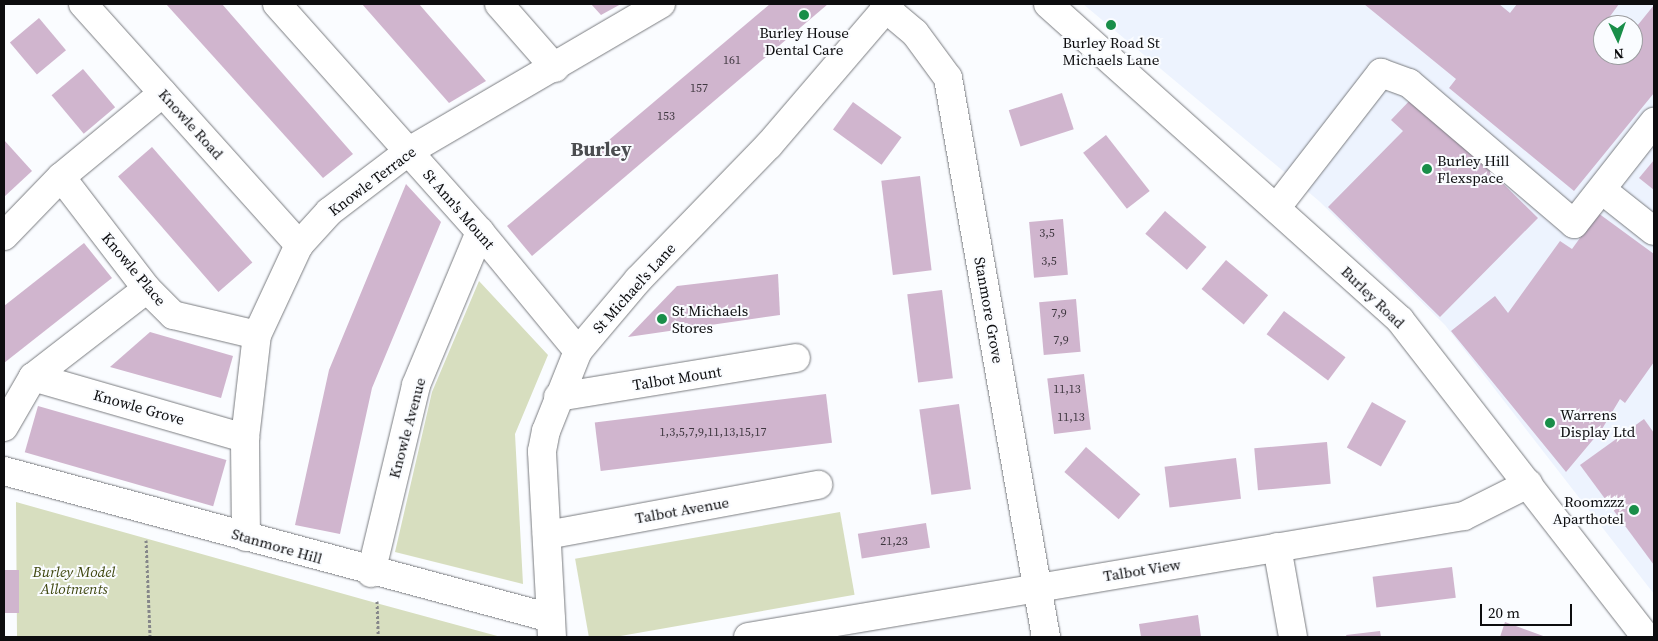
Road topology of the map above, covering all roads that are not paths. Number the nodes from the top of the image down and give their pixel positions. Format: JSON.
{"nodes":[{"id":1,"x":83,"y":4,"type":"edge"},
{"id":2,"x":277,"y":4,"type":"edge"},
{"id":3,"x":499,"y":4,"type":"edge"},
{"id":4,"x":661,"y":4,"type":"edge"},
{"id":5,"x":1048,"y":4,"type":"edge"},
{"id":6,"x":886,"y":5,"type":"edge"},
{"id":7,"x":555,"y":68,"type":"junction"},
{"id":8,"x":163,"y":93,"type":"junction"},
{"id":9,"x":1654,"y":122,"type":"edge"},
{"id":10,"x":409,"y":151,"type":"junction"},
{"id":11,"x":61,"y":177,"type":"junction"},
{"id":12,"x":1602,"y":190,"type":"junction"},
{"id":13,"x":1277,"y":207,"type":"junction"},
{"id":14,"x":1654,"y":231,"type":"edge"},
{"id":15,"x":480,"y":232,"type":"junction"},
{"id":16,"x":4,"y":236,"type":"edge"},
{"id":17,"x":299,"y":245,"type":"junction"},
{"id":18,"x":147,"y":289,"type":"junction"},
{"id":19,"x":257,"y":335,"type":"junction"},
{"id":20,"x":578,"y":351,"type":"junction"},
{"id":21,"x":796,"y":358,"type":"dead end"},
{"id":22,"x":34,"y":377,"type":"junction"},
{"id":23,"x":558,"y":397,"type":"junction"},
{"id":24,"x":4,"y":427,"type":"edge"},
{"id":25,"x":245,"y":438,"type":"junction"},
{"id":26,"x":4,"y":471,"type":"edge"},
{"id":27,"x":1528,"y":484,"type":"junction"},
{"id":28,"x":818,"y":485,"type":"dead end"},
{"id":29,"x":547,"y":535,"type":"junction"},
{"id":30,"x":246,"y":538,"type":"junction"},
{"id":31,"x":1277,"y":547,"type":"junction"},
{"id":32,"x":378,"y":575,"type":"junction"},
{"id":33,"x":1037,"y":587,"type":"junction"},
{"id":34,"x":551,"y":628,"type":"edge"},
{"id":35,"x":748,"y":637,"type":"edge"},
{"id":36,"x":1046,"y":637,"type":"edge"},
{"id":37,"x":1292,"y":637,"type":"edge"},
{"id":38,"x":1646,"y":637,"type":"edge"}],
"edges":[{"from":1,"to":8,"type":"street","name":"Knowle Road"},
{"from":2,"to":10,"type":"street","name":"St Ann's Mount"},
{"from":3,"to":7,"type":"street"},
{"from":4,"to":7,"type":"street","name":"Knowle Terrace"},
{"from":5,"to":13,"type":"street","name":"Burley Road"},
{"from":6,"to":20,"type":"street","name":"St Michael's Lane"},
{"from":6,"to":33,"type":"street","name":"Stanmore Grove"},
{"from":7,"to":10,"type":"street","name":"Knowle Terrace"},
{"from":8,"to":11,"type":"street"},
{"from":8,"to":17,"type":"street","name":"Knowle Road"},
{"from":9,"to":12,"type":"street"},
{"from":10,"to":15,"type":"street","name":"St Ann's Mount"},
{"from":10,"to":17,"type":"street","name":"Knowle Terrace"},
{"from":11,"to":16,"type":"street"},
{"from":11,"to":18,"type":"street","name":"Knowle Place"},
{"from":12,"to":13,"type":"street"},
{"from":12,"to":14,"type":"street"},
{"from":13,"to":27,"type":"street","name":"Burley Road"},
{"from":15,"to":20,"type":"street","name":"St Ann's Mount"},
{"from":15,"to":32,"type":"street","name":"Knowle Avenue"},
{"from":17,"to":19,"type":"street","name":"Knowle Terrace"},
{"from":18,"to":19,"type":"street","name":"Knowle Place"},
{"from":18,"to":22,"type":"street"},
{"from":19,"to":25,"type":"street","name":"Knowle Terrace"},
{"from":20,"to":23,"type":"street","name":"St Michael's Lane"},
{"from":21,"to":23,"type":"street","name":"Talbot Mount"},
{"from":22,"to":24,"type":"street"},
{"from":22,"to":25,"type":"street","name":"Knowle Grove"},
{"from":23,"to":29,"type":"street","name":"St Michael's Lane"},
{"from":25,"to":30,"type":"street","name":"Knowle Terrace"},
{"from":26,"to":30,"type":"street","name":"Stanmore Hill"},
{"from":27,"to":31,"type":"street","name":"Talbot View"},
{"from":27,"to":38,"type":"street","name":"Burley Road"},
{"from":28,"to":29,"type":"street","name":"Talbot Avenue"},
{"from":29,"to":34,"type":"street","name":"St Michael's Lane"},
{"from":30,"to":32,"type":"street","name":"Stanmore Hill"},
{"from":31,"to":33,"type":"street","name":"Talbot View"},
{"from":31,"to":37,"type":"street"},
{"from":32,"to":34,"type":"street","name":"Stanmore Hill"},
{"from":33,"to":35,"type":"street","name":"Talbot View"},
{"from":33,"to":36,"type":"street","name":"Stanmore Grove"}]}
